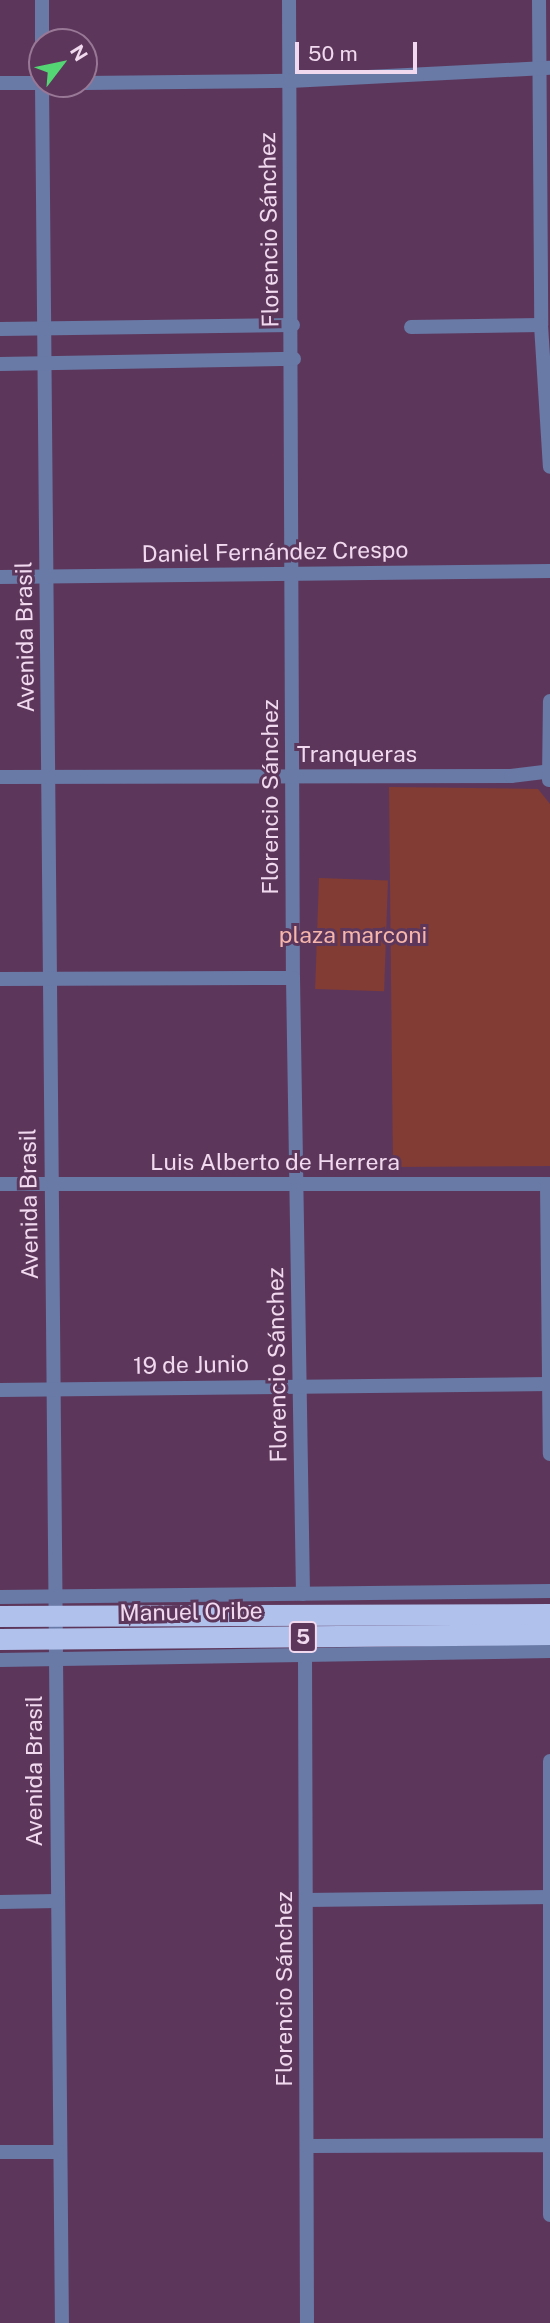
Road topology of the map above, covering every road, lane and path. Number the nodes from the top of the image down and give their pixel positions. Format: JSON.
{"nodes":[{"id":1,"x":42,"y":0,"type":"edge"},
{"id":2,"x":289,"y":0,"type":"edge"},
{"id":3,"x":539,"y":0,"type":"edge"},
{"id":4,"x":42,"y":28,"type":"edge"},
{"id":5,"x":545,"y":68,"type":"edge"},
{"id":6,"x":290,"y":81,"type":"junction"},
{"id":7,"x":0,"y":83,"type":"edge"},
{"id":8,"x":98,"y":83,"type":"edge"},
{"id":9,"x":28,"y":84,"type":"edge"},
{"id":10,"x":42,"y":98,"type":"edge"},
{"id":11,"x":293,"y":325,"type":"junction"},
{"id":12,"x":541,"y":325,"type":"junction"},
{"id":13,"x":411,"y":327,"type":"dead end"},
{"id":14,"x":0,"y":329,"type":"edge"},
{"id":15,"x":43,"y":329,"type":"junction"},
{"id":16,"x":294,"y":359,"type":"junction"},
{"id":17,"x":0,"y":364,"type":"edge"},
{"id":18,"x":43,"y":365,"type":"junction"},
{"id":19,"x":550,"y":467,"type":"edge"},
{"id":20,"x":550,"y":571,"type":"edge"},
{"id":21,"x":291,"y":575,"type":"junction"},
{"id":22,"x":46,"y":577,"type":"junction"},
{"id":23,"x":0,"y":578,"type":"edge"},
{"id":24,"x":550,"y":701,"type":"edge"},
{"id":25,"x":548,"y":776,"type":"edge"},
{"id":26,"x":0,"y":777,"type":"edge"},
{"id":27,"x":51,"y":777,"type":"junction"},
{"id":28,"x":292,"y":778,"type":"junction"},
{"id":29,"x":293,"y":978,"type":"junction"},
{"id":30,"x":0,"y":979,"type":"edge"},
{"id":31,"x":50,"y":979,"type":"junction"},
{"id":32,"x":0,"y":1184,"type":"edge"},
{"id":33,"x":52,"y":1184,"type":"junction"},
{"id":34,"x":549,"y":1184,"type":"edge"},
{"id":35,"x":295,"y":1186,"type":"junction"},
{"id":36,"x":550,"y":1384,"type":"edge"},
{"id":37,"x":302,"y":1386,"type":"junction"},
{"id":38,"x":55,"y":1389,"type":"junction"},
{"id":39,"x":0,"y":1390,"type":"edge"},
{"id":40,"x":550,"y":1454,"type":"edge"},
{"id":41,"x":550,"y":1591,"type":"edge"},
{"id":42,"x":303,"y":1594,"type":"junction"},
{"id":43,"x":0,"y":1597,"type":"edge"},
{"id":44,"x":57,"y":1607,"type":"junction"},
{"id":45,"x":550,"y":1614,"type":"edge"},
{"id":46,"x":0,"y":1616,"type":"edge"},
{"id":47,"x":550,"y":1634,"type":"edge"},
{"id":48,"x":0,"y":1639,"type":"edge"},
{"id":49,"x":56,"y":1650,"type":"junction"},
{"id":50,"x":550,"y":1651,"type":"edge"},
{"id":51,"x":304,"y":1655,"type":"junction"},
{"id":52,"x":0,"y":1660,"type":"edge"},
{"id":53,"x":550,"y":1761,"type":"edge"},
{"id":54,"x":549,"y":1897,"type":"edge"},
{"id":55,"x":306,"y":1900,"type":"junction"},
{"id":56,"x":57,"y":1901,"type":"junction"},
{"id":57,"x":0,"y":1902,"type":"edge"},
{"id":58,"x":549,"y":2145,"type":"edge"},
{"id":59,"x":307,"y":2146,"type":"junction"},
{"id":60,"x":0,"y":2152,"type":"edge"},
{"id":61,"x":60,"y":2152,"type":"junction"},
{"id":62,"x":550,"y":2215,"type":"edge"},
{"id":63,"x":62,"y":2323,"type":"edge"},
{"id":64,"x":307,"y":2323,"type":"edge"}],
"edges":[{"from":1,"to":4,"type":"street"},
{"from":2,"to":6,"type":"street","name":"Florencio Sánchez"},
{"from":3,"to":5,"type":"street"},
{"from":5,"to":6,"type":"street"},
{"from":5,"to":12,"type":"street"},
{"from":6,"to":8,"type":"street"},
{"from":6,"to":11,"type":"street","name":"Florencio Sánchez"},
{"from":7,"to":9,"type":"street"},
{"from":10,"to":15,"type":"street","name":"Avenida Brasil"},
{"from":11,"to":15,"type":"street"},
{"from":11,"to":16,"type":"street","name":"Florencio Sánchez"},
{"from":12,"to":13,"type":"street"},
{"from":12,"to":19,"type":"street"},
{"from":14,"to":15,"type":"street"},
{"from":15,"to":18,"type":"street","name":"Avenida Brasil"},
{"from":16,"to":18,"type":"street"},
{"from":16,"to":21,"type":"street","name":"Florencio Sánchez"},
{"from":17,"to":18,"type":"street"},
{"from":18,"to":22,"type":"street","name":"Avenida Brasil"},
{"from":20,"to":21,"type":"street","name":"Daniel Fernández Crespo"},
{"from":21,"to":22,"type":"street","name":"Daniel Fernández Crespo"},
{"from":21,"to":28,"type":"street","name":"Florencio Sánchez"},
{"from":22,"to":23,"type":"street","name":"Daniel Fernández Crespo"},
{"from":22,"to":27,"type":"street","name":"Avenida Brasil"},
{"from":24,"to":25,"type":"street"},
{"from":25,"to":28,"type":"street","name":"Tranqueras"},
{"from":26,"to":27,"type":"street","name":"Tranqueras"},
{"from":27,"to":28,"type":"street","name":"Tranqueras"},
{"from":27,"to":31,"type":"street","name":"Avenida Brasil"},
{"from":28,"to":29,"type":"street","name":"Florencio Sánchez"},
{"from":29,"to":31,"type":"street"},
{"from":29,"to":35,"type":"street","name":"Florencio Sánchez"},
{"from":30,"to":31,"type":"street"},
{"from":31,"to":33,"type":"street","name":"Avenida Brasil"},
{"from":32,"to":33,"type":"street","name":"Luis Alberto de Herrera"},
{"from":33,"to":35,"type":"street","name":"Luis Alberto de Herrera"},
{"from":33,"to":38,"type":"street","name":"Avenida Brasil"},
{"from":34,"to":35,"type":"street","name":"Luis Alberto de Herrera"},
{"from":34,"to":36,"type":"street"},
{"from":35,"to":37,"type":"street","name":"Florencio Sánchez"},
{"from":36,"to":37,"type":"street","name":"19 de Junio"},
{"from":36,"to":40,"type":"street"},
{"from":37,"to":38,"type":"street","name":"19 de Junio"},
{"from":37,"to":42,"type":"street","name":"Florencio Sánchez"},
{"from":38,"to":39,"type":"street","name":"19 de Junio"},
{"from":38,"to":44,"type":"street","name":"Avenida Brasil"},
{"from":41,"to":42,"type":"street","name":"Manuel Oribe"},
{"from":42,"to":44,"type":"street","name":"Manuel Oribe"},
{"from":43,"to":44,"type":"street","name":"Manuel Oribe"},
{"from":44,"to":45,"type":"highway","name":"Manuel Oribe","number":"5"},
{"from":44,"to":46,"type":"highway","name":"Manuel Oribe","number":"5"},
{"from":44,"to":49,"type":"street","name":"Avenida Brasil"},
{"from":47,"to":49,"type":"highway","name":"Manuel Oribe","number":"5"},
{"from":48,"to":49,"type":"highway","name":"Manuel Oribe","number":"5"},
{"from":49,"to":51,"type":"street"},
{"from":49,"to":52,"type":"street"},
{"from":49,"to":56,"type":"street","name":"Avenida Brasil"},
{"from":50,"to":51,"type":"street"},
{"from":51,"to":55,"type":"street","name":"Florencio Sánchez"},
{"from":53,"to":54,"type":"street"},
{"from":54,"to":55,"type":"street"},
{"from":54,"to":58,"type":"street"},
{"from":55,"to":59,"type":"street","name":"Florencio Sánchez"},
{"from":56,"to":57,"type":"street"},
{"from":56,"to":61,"type":"street","name":"Avenida Brasil"},
{"from":58,"to":59,"type":"street"},
{"from":58,"to":62,"type":"street"},
{"from":59,"to":64,"type":"street","name":"Florencio Sánchez"},
{"from":60,"to":61,"type":"street"},
{"from":61,"to":63,"type":"street","name":"Avenida Brasil"}]}
